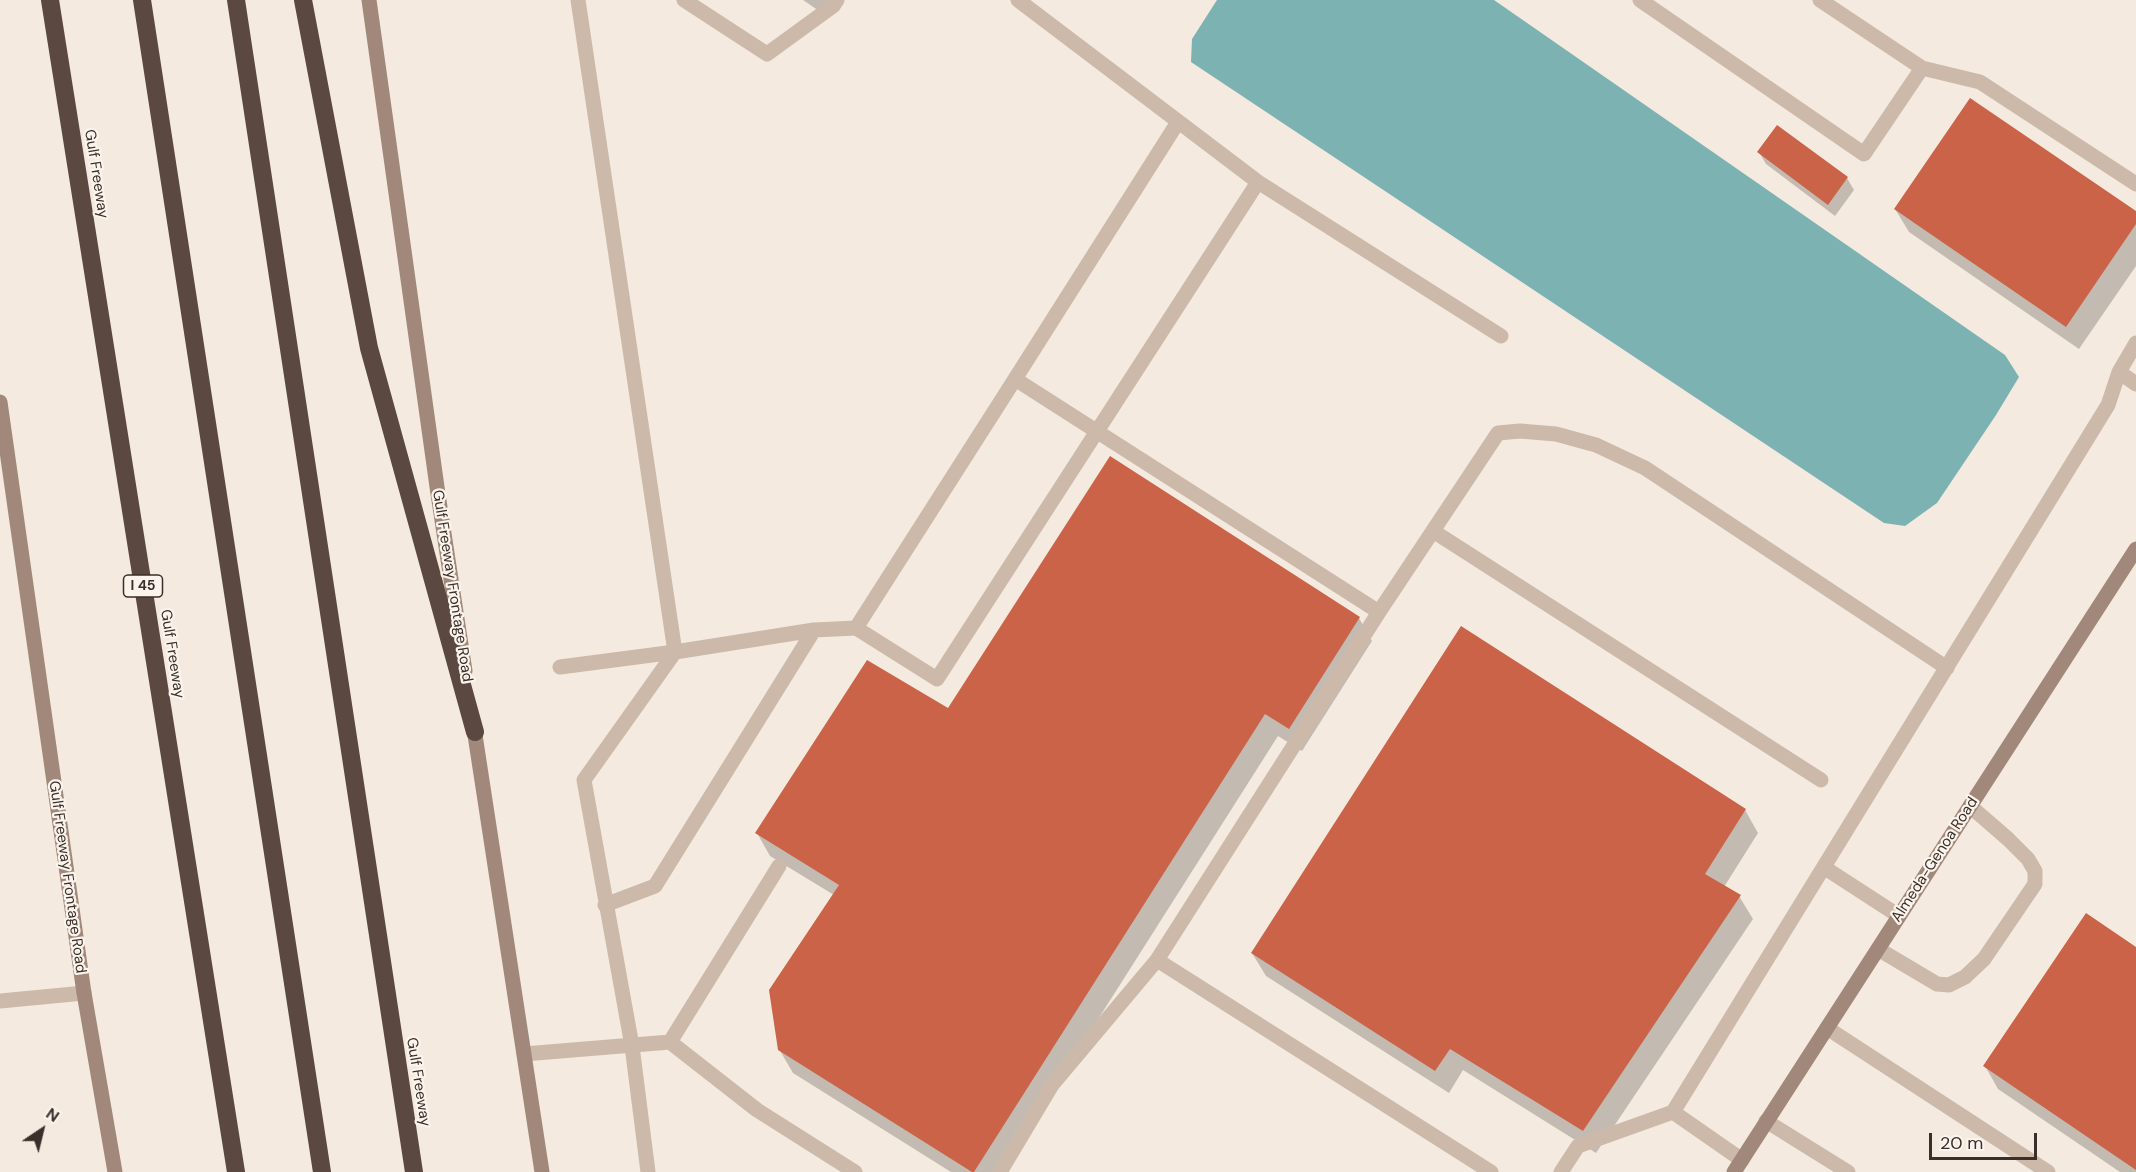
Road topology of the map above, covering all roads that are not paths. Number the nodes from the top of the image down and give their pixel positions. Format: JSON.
{"nodes":[{"id":1,"x":50,"y":0,"type":"edge"},
{"id":2,"x":142,"y":0,"type":"edge"},
{"id":3,"x":236,"y":0,"type":"edge"},
{"id":4,"x":303,"y":0,"type":"edge"},
{"id":5,"x":369,"y":0,"type":"edge"},
{"id":6,"x":578,"y":0,"type":"edge"},
{"id":7,"x":684,"y":0,"type":"edge"},
{"id":8,"x":837,"y":0,"type":"edge"},
{"id":9,"x":1018,"y":0,"type":"edge"},
{"id":10,"x":1640,"y":0,"type":"edge"},
{"id":11,"x":1820,"y":0,"type":"edge"},
{"id":12,"x":1922,"y":68,"type":"junction"},
{"id":13,"x":1178,"y":122,"type":"junction"},
{"id":14,"x":1258,"y":182,"type":"junction"},
{"id":15,"x":2136,"y":184,"type":"edge"},
{"id":16,"x":1502,"y":336,"type":"dead end"},
{"id":17,"x":2136,"y":343,"type":"edge"},
{"id":18,"x":2119,"y":372,"type":"junction"},
{"id":19,"x":1016,"y":379,"type":"junction"},
{"id":20,"x":2136,"y":384,"type":"edge"},
{"id":21,"x":0,"y":402,"type":"edge"},
{"id":22,"x":1098,"y":431,"type":"junction"},
{"id":23,"x":4,"y":466,"type":"edge"},
{"id":24,"x":1433,"y":531,"type":"junction"},
{"id":25,"x":2136,"y":549,"type":"edge"},
{"id":26,"x":1379,"y":612,"type":"junction"},
{"id":27,"x":856,"y":628,"type":"junction"},
{"id":28,"x":813,"y":630,"type":"junction"},
{"id":29,"x":675,"y":652,"type":"junction"},
{"id":30,"x":560,"y":667,"type":"dead end"},
{"id":31,"x":1947,"y":668,"type":"junction"},
{"id":32,"x":475,"y":732,"type":"junction"},
{"id":33,"x":1821,"y":780,"type":"dead end"},
{"id":34,"x":1970,"y":806,"type":"junction"},
{"id":35,"x":779,"y":866,"type":"dead end"},
{"id":36,"x":1825,"y":868,"type":"junction"},
{"id":37,"x":605,"y":904,"type":"junction"},
{"id":38,"x":1899,"y":916,"type":"junction"},
{"id":39,"x":1878,"y":949,"type":"junction"},
{"id":40,"x":1157,"y":960,"type":"junction"},
{"id":41,"x":84,"y":993,"type":"junction"},
{"id":42,"x":0,"y":1001,"type":"edge"},
{"id":43,"x":1827,"y":1028,"type":"junction"},
{"id":44,"x":670,"y":1042,"type":"junction"},
{"id":45,"x":632,"y":1046,"type":"junction"},
{"id":46,"x":524,"y":1054,"type":"junction"},
{"id":47,"x":1673,"y":1112,"type":"junction"},
{"id":48,"x":1766,"y":1121,"type":"junction"},
{"id":49,"x":1738,"y":1166,"type":"edge"},
{"id":50,"x":114,"y":1172,"type":"edge"},
{"id":51,"x":236,"y":1172,"type":"edge"},
{"id":52,"x":322,"y":1172,"type":"edge"},
{"id":53,"x":414,"y":1172,"type":"edge"},
{"id":54,"x":542,"y":1172,"type":"edge"},
{"id":55,"x":648,"y":1172,"type":"edge"},
{"id":56,"x":855,"y":1172,"type":"edge"},
{"id":57,"x":1000,"y":1172,"type":"edge"},
{"id":58,"x":1491,"y":1172,"type":"edge"},
{"id":59,"x":1561,"y":1172,"type":"edge"},
{"id":60,"x":1848,"y":1172,"type":"edge"},
{"id":61,"x":2048,"y":1172,"type":"edge"}],
"edges":[{"from":1,"to":51,"type":"highway","name":"Gulf Freeway","number":"I 45"},
{"from":2,"to":52,"type":"highway"},
{"from":3,"to":53,"type":"highway","name":"Gulf Freeway"},
{"from":4,"to":32,"type":"highway"},
{"from":5,"to":32,"type":"main road","name":"Gulf Freeway Frontage Road"},
{"from":6,"to":29,"type":"street"},
{"from":7,"to":8,"type":"street"},
{"from":9,"to":13,"type":"street"},
{"from":10,"to":12,"type":"street"},
{"from":11,"to":12,"type":"street"},
{"from":12,"to":15,"type":"street"},
{"from":13,"to":14,"type":"street"},
{"from":13,"to":19,"type":"street"},
{"from":14,"to":16,"type":"street"},
{"from":14,"to":22,"type":"street"},
{"from":17,"to":18,"type":"street"},
{"from":18,"to":20,"type":"street"},
{"from":18,"to":31,"type":"street"},
{"from":19,"to":22,"type":"street"},
{"from":19,"to":27,"type":"street"},
{"from":21,"to":23,"type":"main road","name":"Gulf Freeway Frontage Road"},
{"from":22,"to":26,"type":"street"},
{"from":22,"to":27,"type":"street"},
{"from":23,"to":41,"type":"main road","name":"Gulf Freeway Frontage Road"},
{"from":24,"to":26,"type":"street"},
{"from":24,"to":31,"type":"street"},
{"from":24,"to":33,"type":"street"},
{"from":25,"to":34,"type":"main road","name":"Almeda-Genoa Road"},
{"from":26,"to":40,"type":"street"},
{"from":27,"to":28,"type":"street"},
{"from":28,"to":29,"type":"street"},
{"from":28,"to":37,"type":"street"},
{"from":29,"to":30,"type":"street"},
{"from":29,"to":37,"type":"street"},
{"from":31,"to":36,"type":"street"},
{"from":32,"to":46,"type":"main road","name":"Gulf Freeway Frontage Road"},
{"from":34,"to":38,"type":"main road","name":"Almeda-Genoa Road"},
{"from":34,"to":39,"type":"street"},
{"from":35,"to":44,"type":"street"},
{"from":36,"to":38,"type":"street"},
{"from":36,"to":47,"type":"street"},
{"from":37,"to":45,"type":"street"},
{"from":38,"to":39,"type":"main road","name":"Almeda-Genoa Road"},
{"from":39,"to":43,"type":"main road","name":"Almeda-Genoa Road"},
{"from":40,"to":57,"type":"street"},
{"from":40,"to":58,"type":"street"},
{"from":41,"to":42,"type":"street"},
{"from":41,"to":50,"type":"main road","name":"Gulf Freeway Frontage Road"},
{"from":43,"to":48,"type":"main road","name":"Almeda-Genoa Road"},
{"from":43,"to":61,"type":"street"},
{"from":44,"to":45,"type":"street"},
{"from":44,"to":56,"type":"street"},
{"from":45,"to":46,"type":"street"},
{"from":45,"to":55,"type":"street"},
{"from":46,"to":54,"type":"main road","name":"Gulf Freeway Frontage Road"},
{"from":47,"to":49,"type":"street"},
{"from":47,"to":59,"type":"street"},
{"from":48,"to":49,"type":"main road","name":"Almeda-Genoa Road"},
{"from":48,"to":60,"type":"street"}]}
